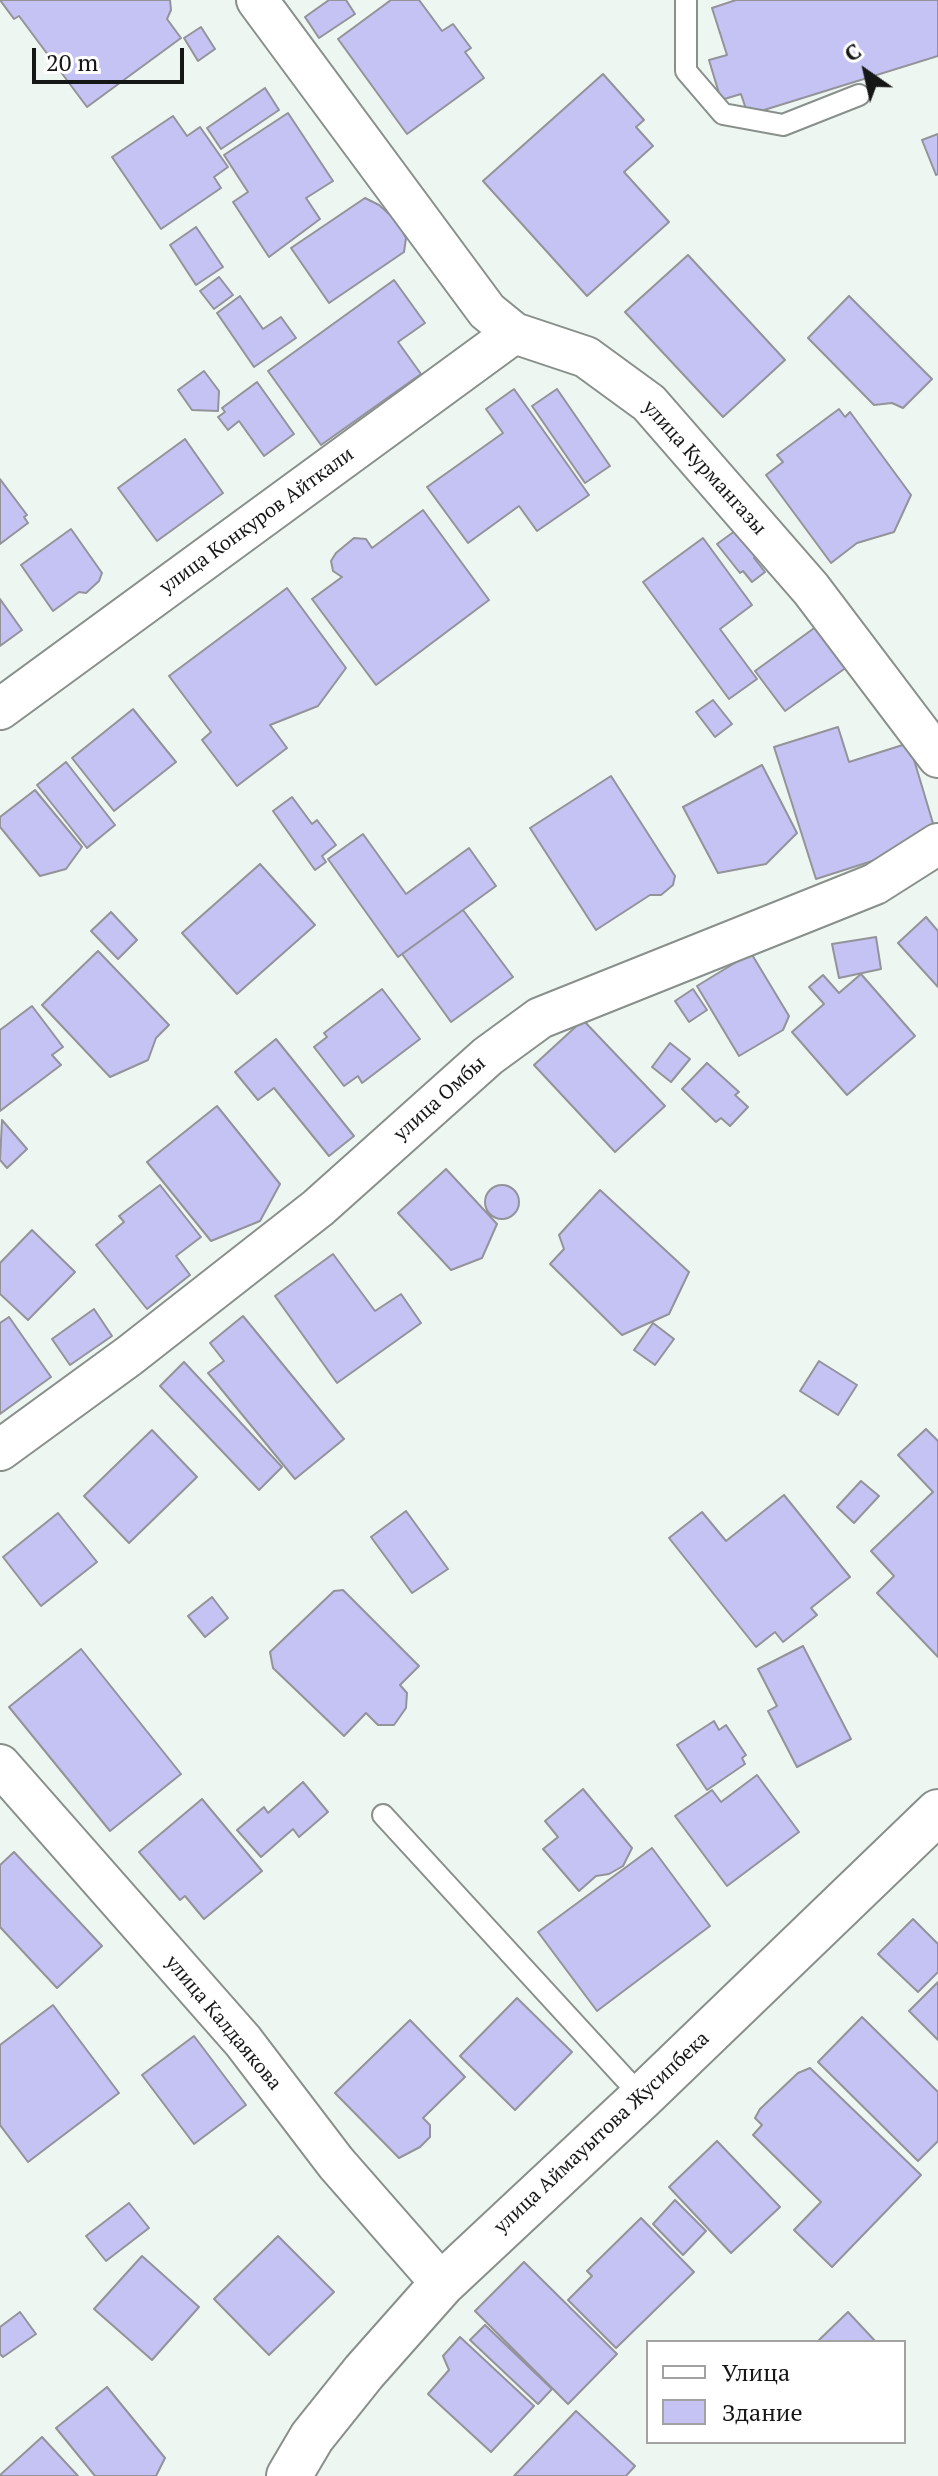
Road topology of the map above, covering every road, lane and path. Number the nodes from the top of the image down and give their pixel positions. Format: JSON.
{"nodes":[{"id":1,"x":257,"y":0,"type":"edge"},
{"id":2,"x":686,"y":0,"type":"edge"},
{"id":3,"x":859,"y":95,"type":"dead end"},
{"id":4,"x":514,"y":333,"type":"junction"},
{"id":5,"x":0,"y":709,"type":"edge"},
{"id":6,"x":938,"y":757,"type":"edge"},
{"id":7,"x":938,"y":844,"type":"edge"},
{"id":8,"x":0,"y":1450,"type":"edge"},
{"id":9,"x":0,"y":1765,"type":"edge"},
{"id":10,"x":938,"y":1812,"type":"edge"},
{"id":11,"x":383,"y":1815,"type":"dead end"},
{"id":12,"x":642,"y":2097,"type":"junction"},
{"id":13,"x":442,"y":2284,"type":"junction"},
{"id":14,"x":289,"y":2476,"type":"edge"}],
"edges":[{"from":1,"to":4,"type":"street","name":"улица Курмангазы"},
{"from":2,"to":3,"type":"lane"},
{"from":4,"to":5,"type":"street","name":"улица Конкуров Айткали"},
{"from":4,"to":6,"type":"street","name":"улица Курмангазы"},
{"from":7,"to":8,"type":"street","name":"улица Омбы"},
{"from":9,"to":13,"type":"street","name":"улица Калдаякова"},
{"from":10,"to":12,"type":"street","name":"улица Аймауытова Жусипбека"},
{"from":11,"to":12,"type":"lane"},
{"from":12,"to":13,"type":"street","name":"улица Аймауытова Жусипбека"},
{"from":13,"to":14,"type":"street","name":"улица Аймауытова Жусипбека"}]}
